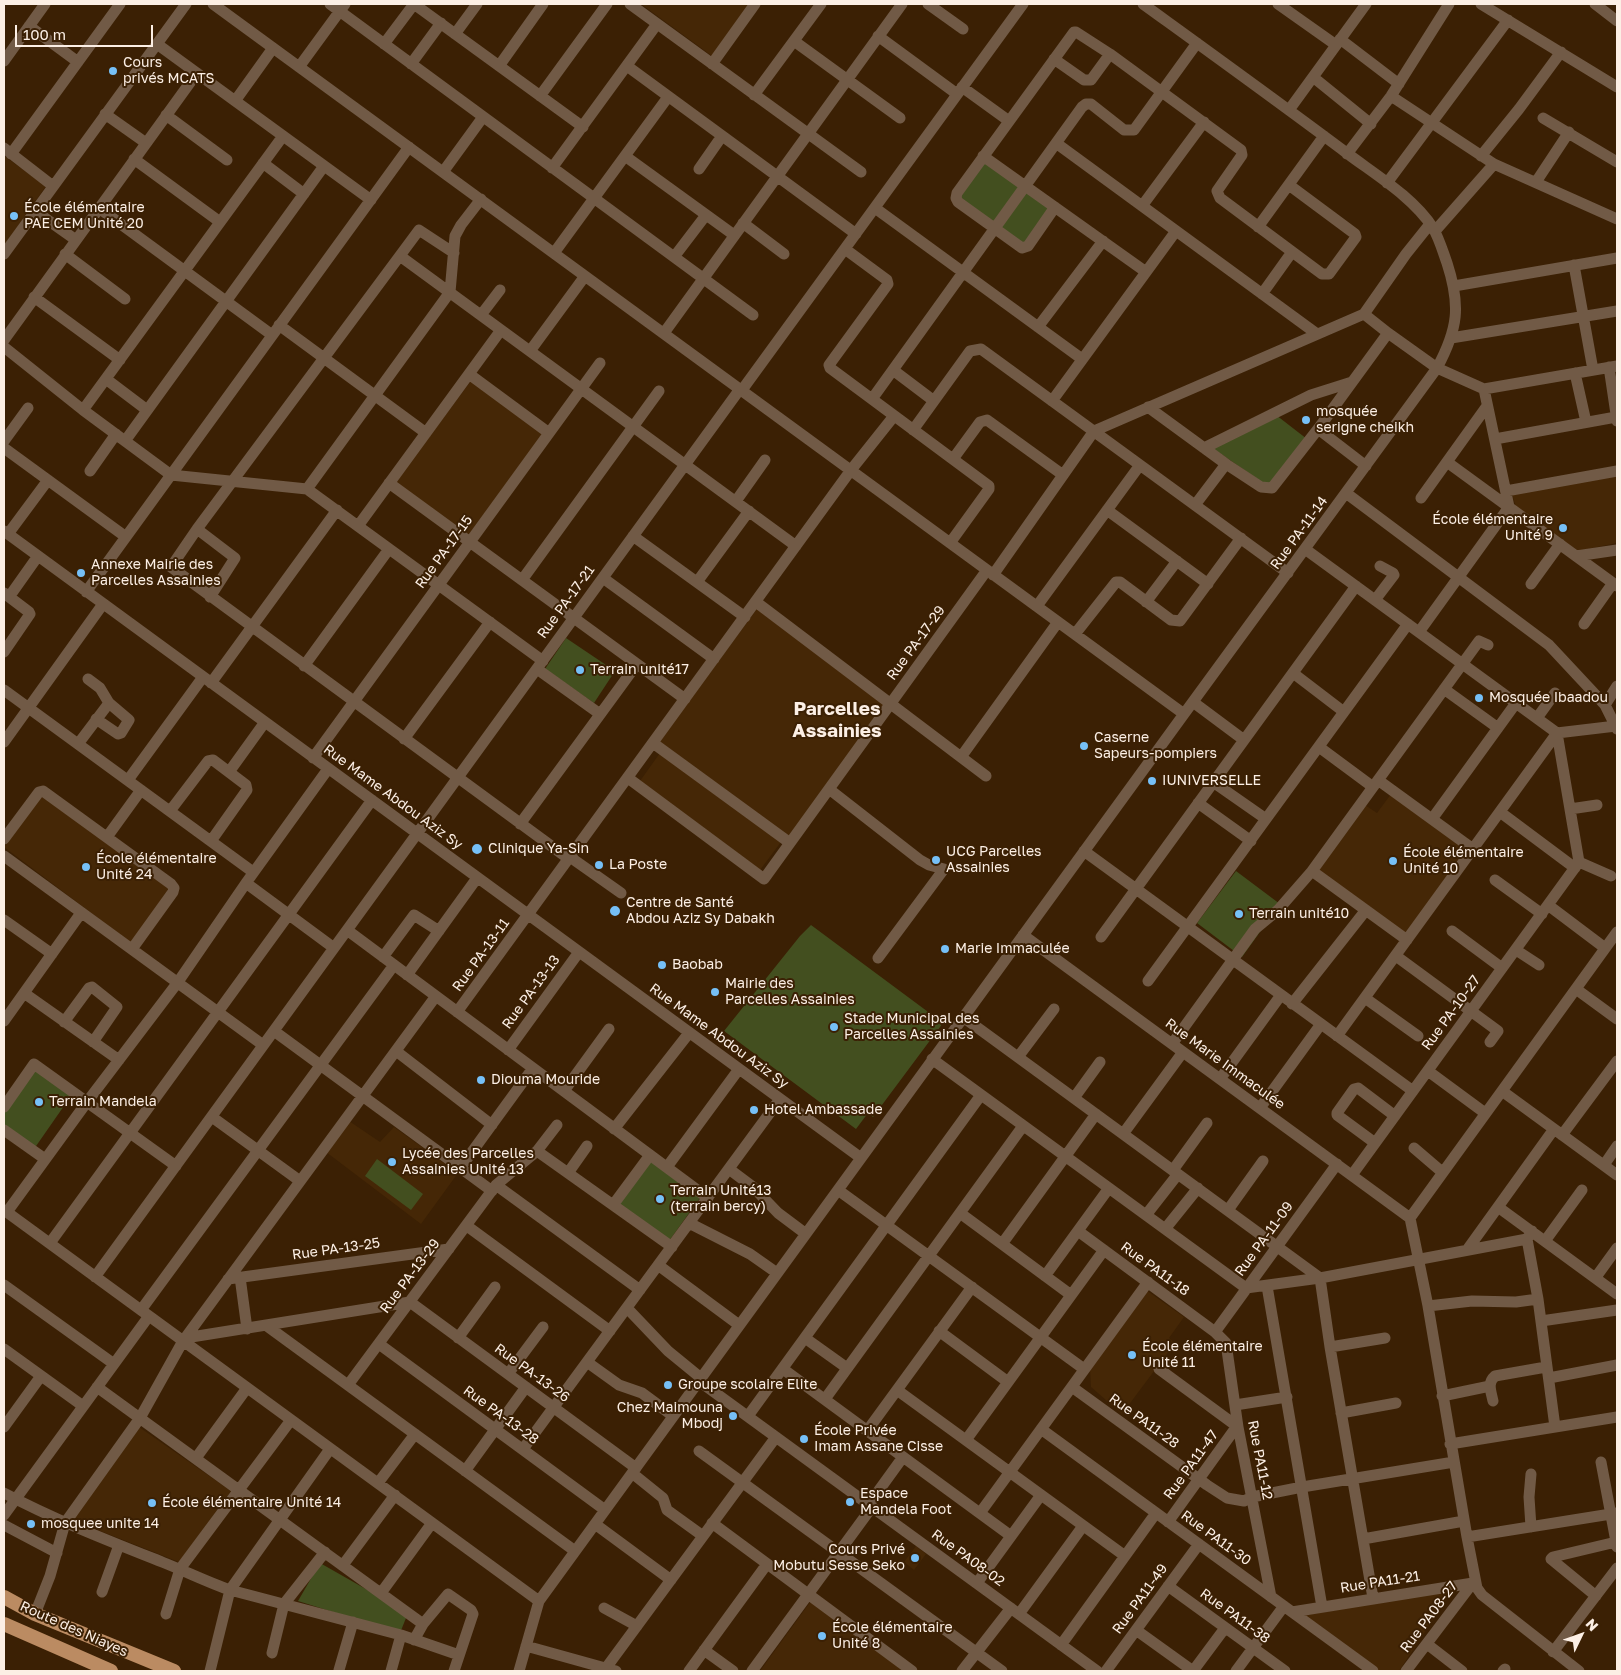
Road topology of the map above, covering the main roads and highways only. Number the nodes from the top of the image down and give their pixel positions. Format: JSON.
{"nodes":[{"id":1,"x":4,"y":1597,"type":"edge"},
{"id":2,"x":4,"y":1624,"type":"edge"},
{"id":3,"x":104,"y":1670,"type":"edge"},
{"id":4,"x":174,"y":1671,"type":"edge"}],
"edges":[{"from":1,"to":4,"type":"main road","name":"Route des Niayes"},
{"from":2,"to":3,"type":"main road","name":"Route des Niayes"}]}
